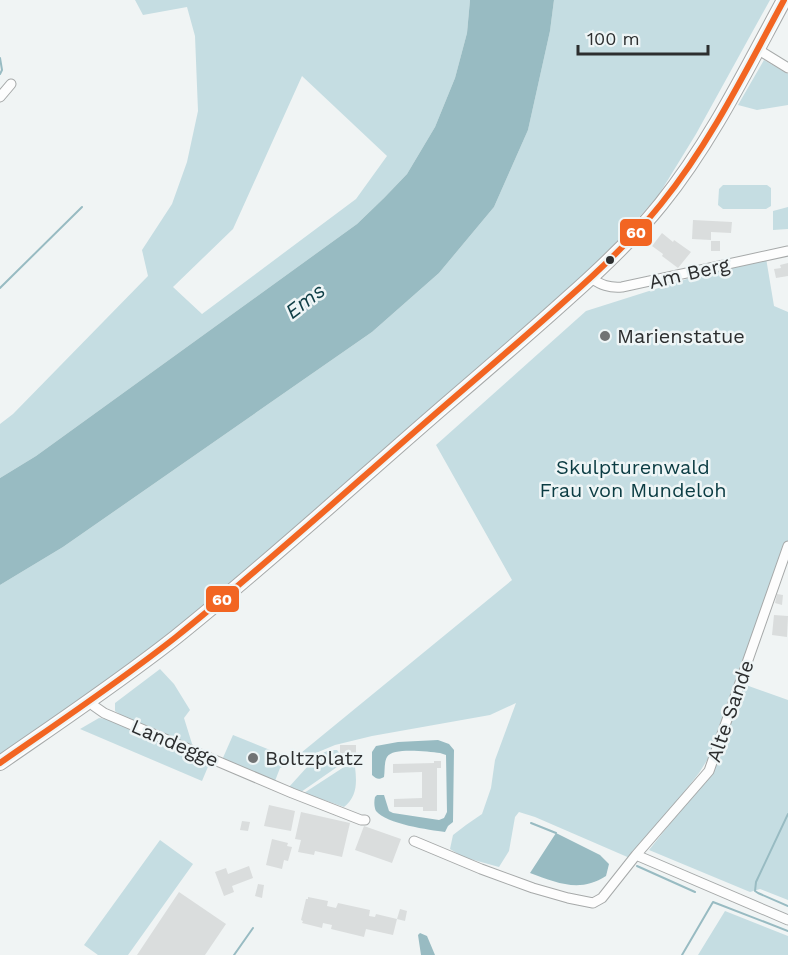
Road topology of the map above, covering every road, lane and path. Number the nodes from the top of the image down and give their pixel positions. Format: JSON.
{"nodes":[{"id":1,"x":784,"y":0,"type":"edge"},
{"id":2,"x":757,"y":50,"type":"junction"},
{"id":3,"x":788,"y":68,"type":"edge"},
{"id":4,"x":11,"y":84,"type":"dead end"},
{"id":5,"x":0,"y":97,"type":"edge"},
{"id":6,"x":788,"y":250,"type":"edge"},
{"id":7,"x":591,"y":278,"type":"junction"},
{"id":8,"x":788,"y":546,"type":"edge"},
{"id":9,"x":90,"y":700,"type":"junction"},
{"id":10,"x":0,"y":763,"type":"edge"},
{"id":11,"x":365,"y":820,"type":"dead end"},
{"id":12,"x":414,"y":841,"type":"dead end"},
{"id":13,"x":636,"y":855,"type":"junction"},
{"id":14,"x":788,"y":920,"type":"edge"}],
"edges":[{"from":1,"to":2,"type":"main road"},
{"from":2,"to":3,"type":"street"},
{"from":2,"to":7,"type":"main road"},
{"from":4,"to":5,"type":"street"},
{"from":6,"to":7,"type":"street","name":"Am Berg"},
{"from":7,"to":9,"type":"main road"},
{"from":8,"to":13,"type":"street","name":"Alte Sande"},
{"from":9,"to":10,"type":"main road"},
{"from":9,"to":11,"type":"street","name":"Landegge"},
{"from":12,"to":13,"type":"street"},
{"from":13,"to":14,"type":"street"}]}
